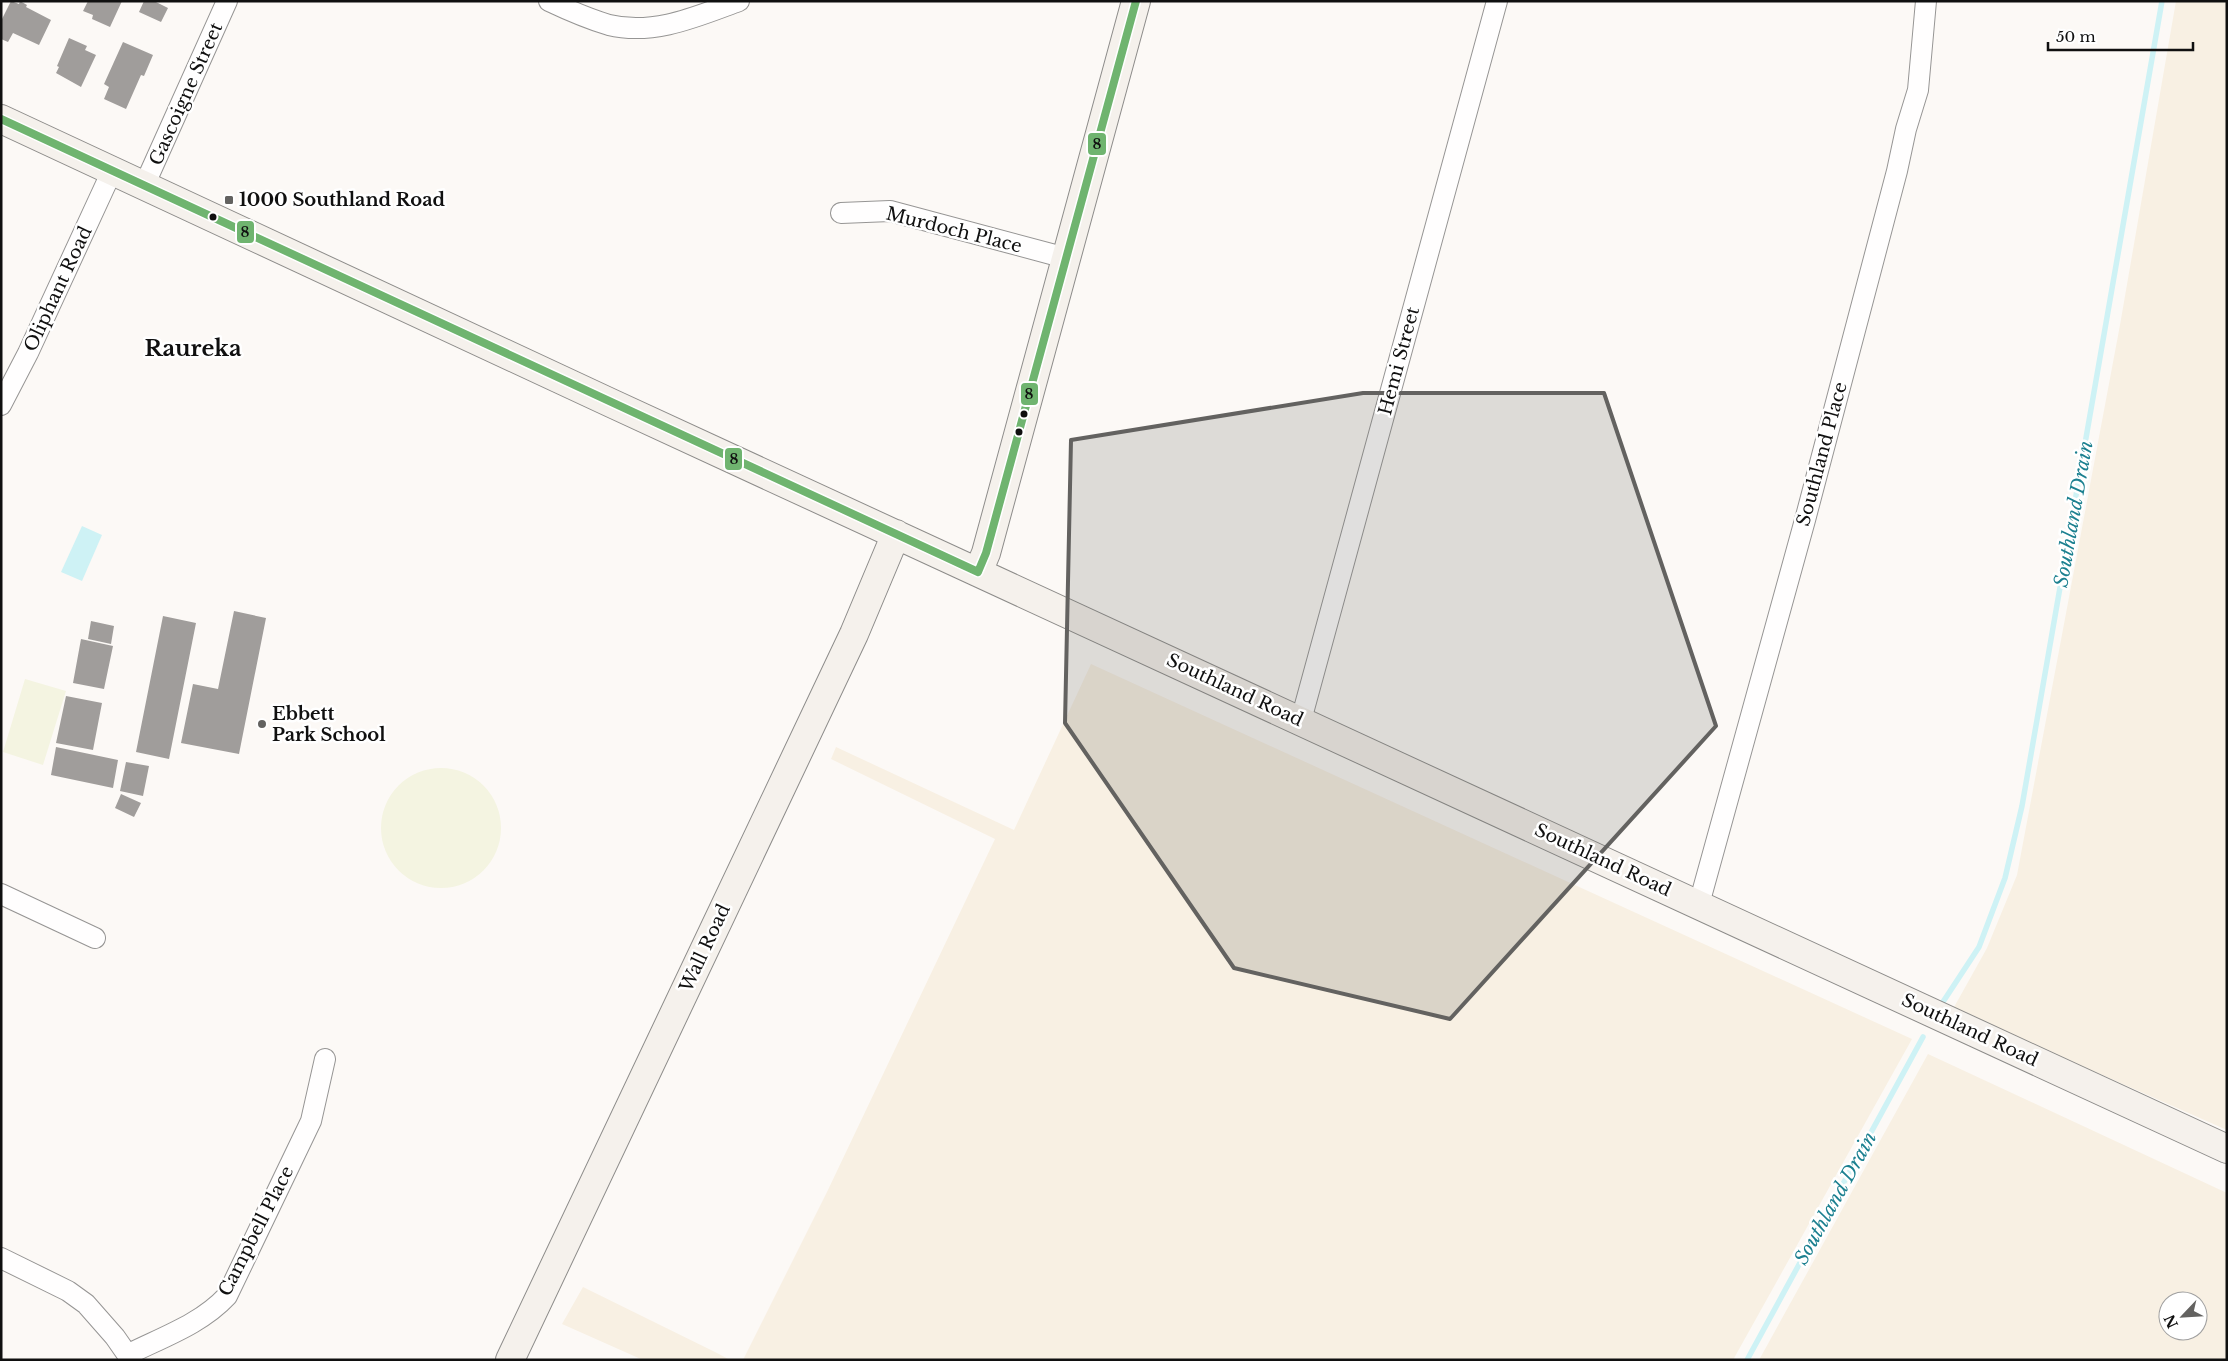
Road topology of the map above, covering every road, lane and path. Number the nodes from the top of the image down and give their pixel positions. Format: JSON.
{"nodes":[{"id":1,"x":227,"y":1,"type":"edge"},
{"id":2,"x":549,"y":1,"type":"edge"},
{"id":3,"x":739,"y":1,"type":"edge"},
{"id":4,"x":1136,"y":1,"type":"edge"},
{"id":5,"x":1497,"y":1,"type":"edge"},
{"id":6,"x":1926,"y":1,"type":"edge"},
{"id":7,"x":1,"y":119,"type":"edge"},
{"id":8,"x":112,"y":171,"type":"junction"},
{"id":9,"x":144,"y":186,"type":"junction"},
{"id":10,"x":841,"y":213,"type":"dead end"},
{"id":11,"x":1066,"y":258,"type":"junction"},
{"id":12,"x":1,"y":406,"type":"edge"},
{"id":13,"x":896,"y":534,"type":"junction"},
{"id":14,"x":978,"y":572,"type":"junction"},
{"id":15,"x":1300,"y":720,"type":"junction"},
{"id":16,"x":1,"y":894,"type":"edge"},
{"id":17,"x":1699,"y":904,"type":"junction"},
{"id":18,"x":95,"y":938,"type":"dead end"},
{"id":19,"x":325,"y":1059,"type":"dead end"},
{"id":20,"x":2227,"y":1149,"type":"edge"},
{"id":21,"x":1,"y":1258,"type":"edge"},
{"id":22,"x":130,"y":1357,"type":"edge"},
{"id":23,"x":510,"y":1360,"type":"edge"}],
"edges":[{"from":1,"to":9,"type":"street","name":"Gascoigne Street"},
{"from":2,"to":3,"type":"street"},
{"from":4,"to":11,"type":"street"},
{"from":5,"to":15,"type":"street","name":"Hemi Street"},
{"from":6,"to":17,"type":"street","name":"Southland Place"},
{"from":7,"to":8,"type":"street"},
{"from":8,"to":9,"type":"street"},
{"from":8,"to":12,"type":"street","name":"Oliphant Road"},
{"from":9,"to":13,"type":"street"},
{"from":10,"to":11,"type":"street","name":"Murdoch Place"},
{"from":11,"to":14,"type":"street"},
{"from":13,"to":14,"type":"street","name":"Southland Road"},
{"from":13,"to":23,"type":"street","name":"Wall Road"},
{"from":14,"to":15,"type":"street","name":"Southland Road"},
{"from":15,"to":17,"type":"street","name":"Southland Road"},
{"from":16,"to":18,"type":"street"},
{"from":17,"to":20,"type":"street","name":"Southland Road"},
{"from":19,"to":22,"type":"street","name":"Campbell Place"},
{"from":21,"to":22,"type":"street"}]}
